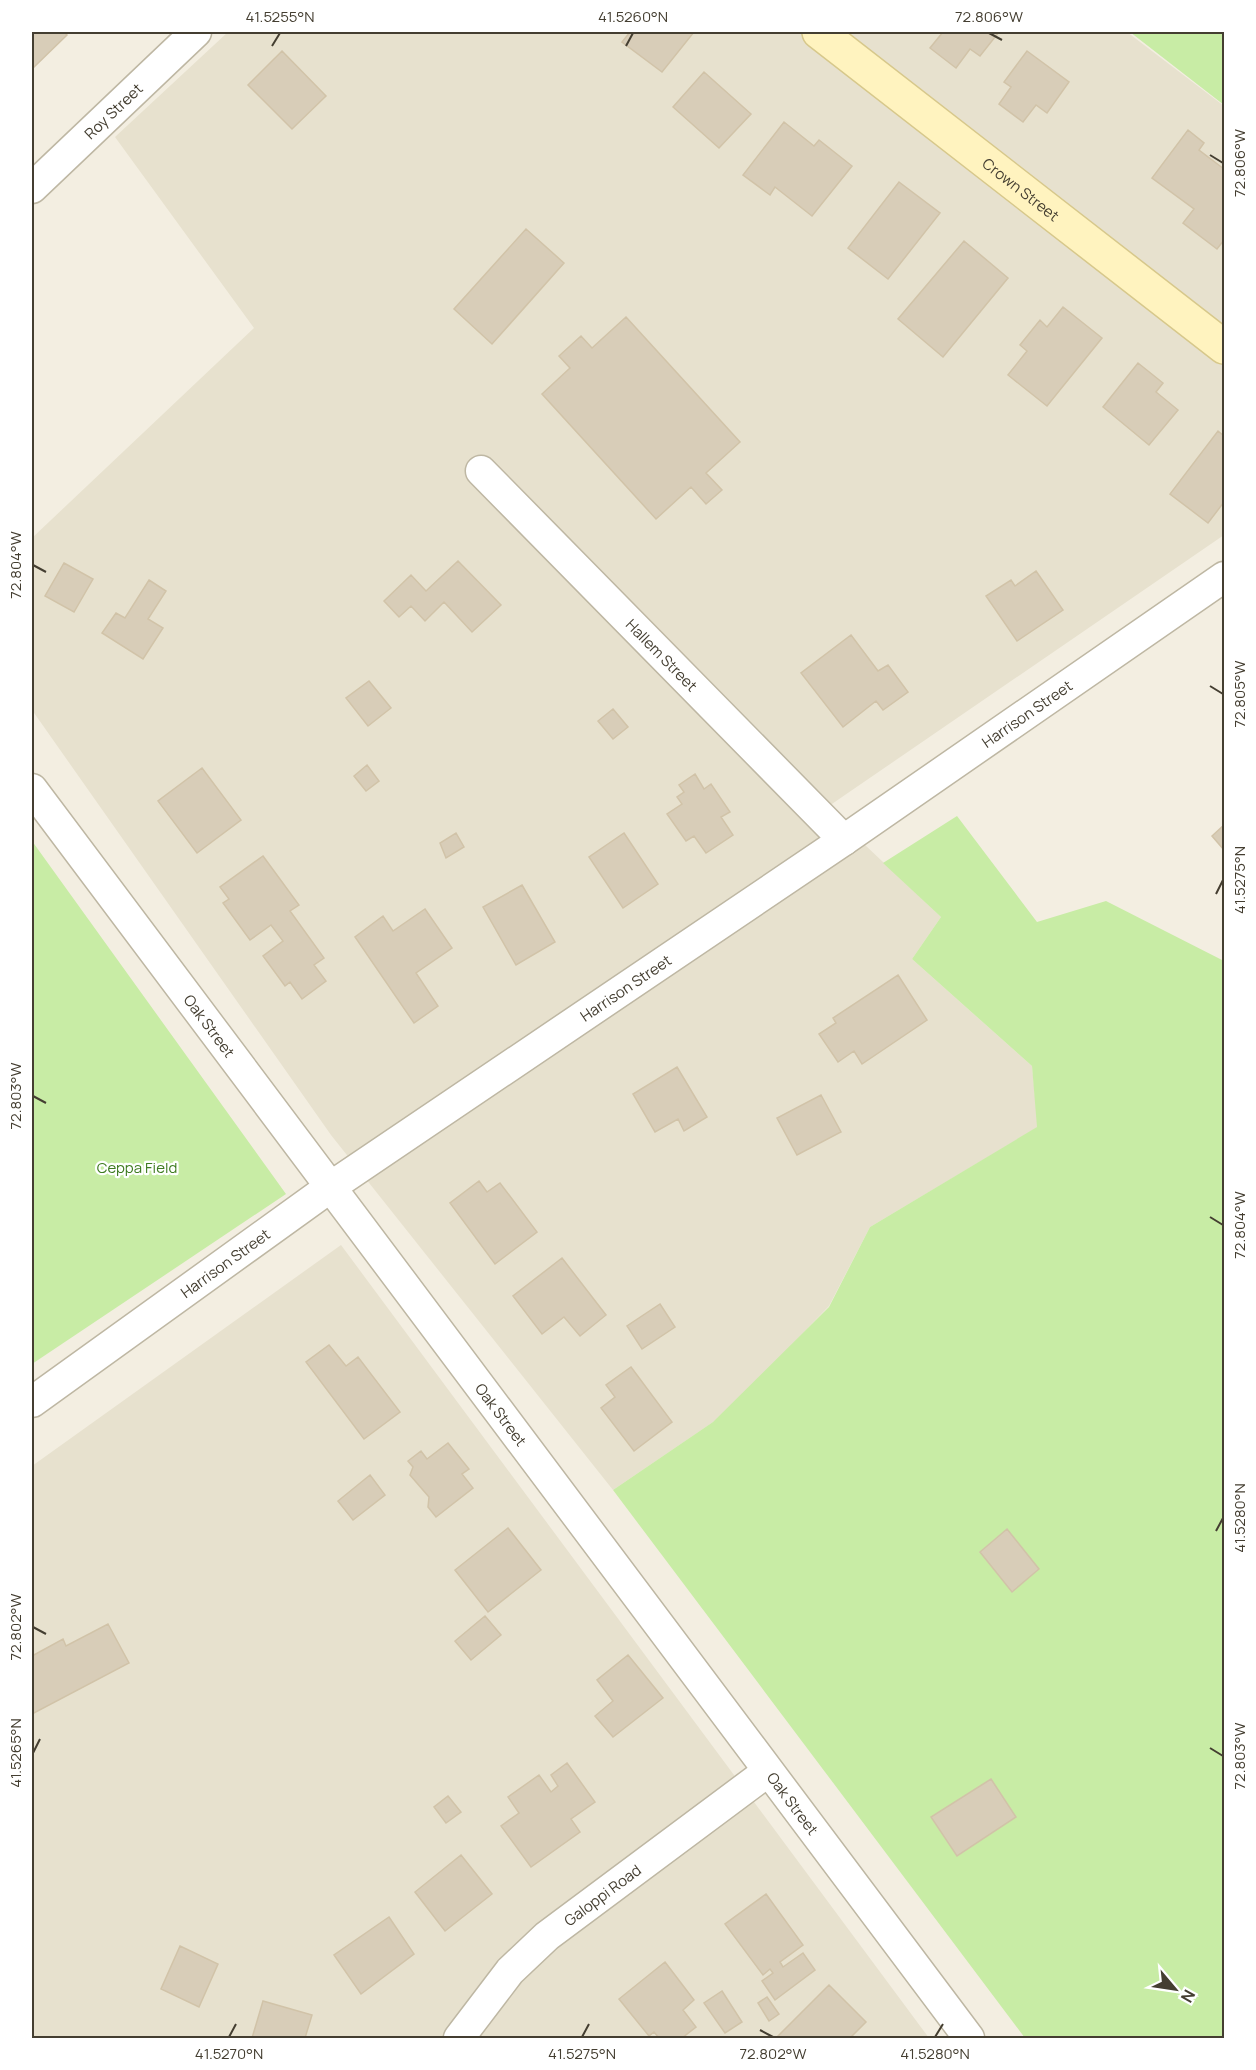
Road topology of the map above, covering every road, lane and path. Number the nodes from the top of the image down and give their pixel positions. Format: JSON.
{"nodes":[{"id":1,"x":196,"y":32,"type":"edge"},
{"id":2,"x":819,"y":32,"type":"edge"},
{"id":3,"x":32,"y":188,"type":"edge"},
{"id":4,"x":1224,"y":346,"type":"edge"},
{"id":5,"x":481,"y":471,"type":"dead end"},
{"id":6,"x":1224,"y":577,"type":"edge"},
{"id":7,"x":32,"y":789,"type":"edge"},
{"id":8,"x":844,"y":840,"type":"junction"},
{"id":9,"x":329,"y":1188,"type":"junction"},
{"id":10,"x":32,"y":1402,"type":"edge"},
{"id":11,"x":767,"y":1772,"type":"junction"},
{"id":12,"x":459,"y":2038,"type":"edge"},
{"id":13,"x":969,"y":2038,"type":"edge"}],
"edges":[{"from":1,"to":3,"type":"street","name":"Roy Street"},
{"from":2,"to":4,"type":"street","name":"Crown Street"},
{"from":5,"to":8,"type":"street","name":"Hallem Street"},
{"from":6,"to":8,"type":"street","name":"Harrison Street"},
{"from":7,"to":9,"type":"street","name":"Oak Street"},
{"from":8,"to":9,"type":"street","name":"Harrison Street"},
{"from":9,"to":10,"type":"street","name":"Harrison Street"},
{"from":9,"to":11,"type":"street","name":"Oak Street"},
{"from":11,"to":12,"type":"street","name":"Galoppi Road"},
{"from":11,"to":13,"type":"street","name":"Oak Street"}]}
